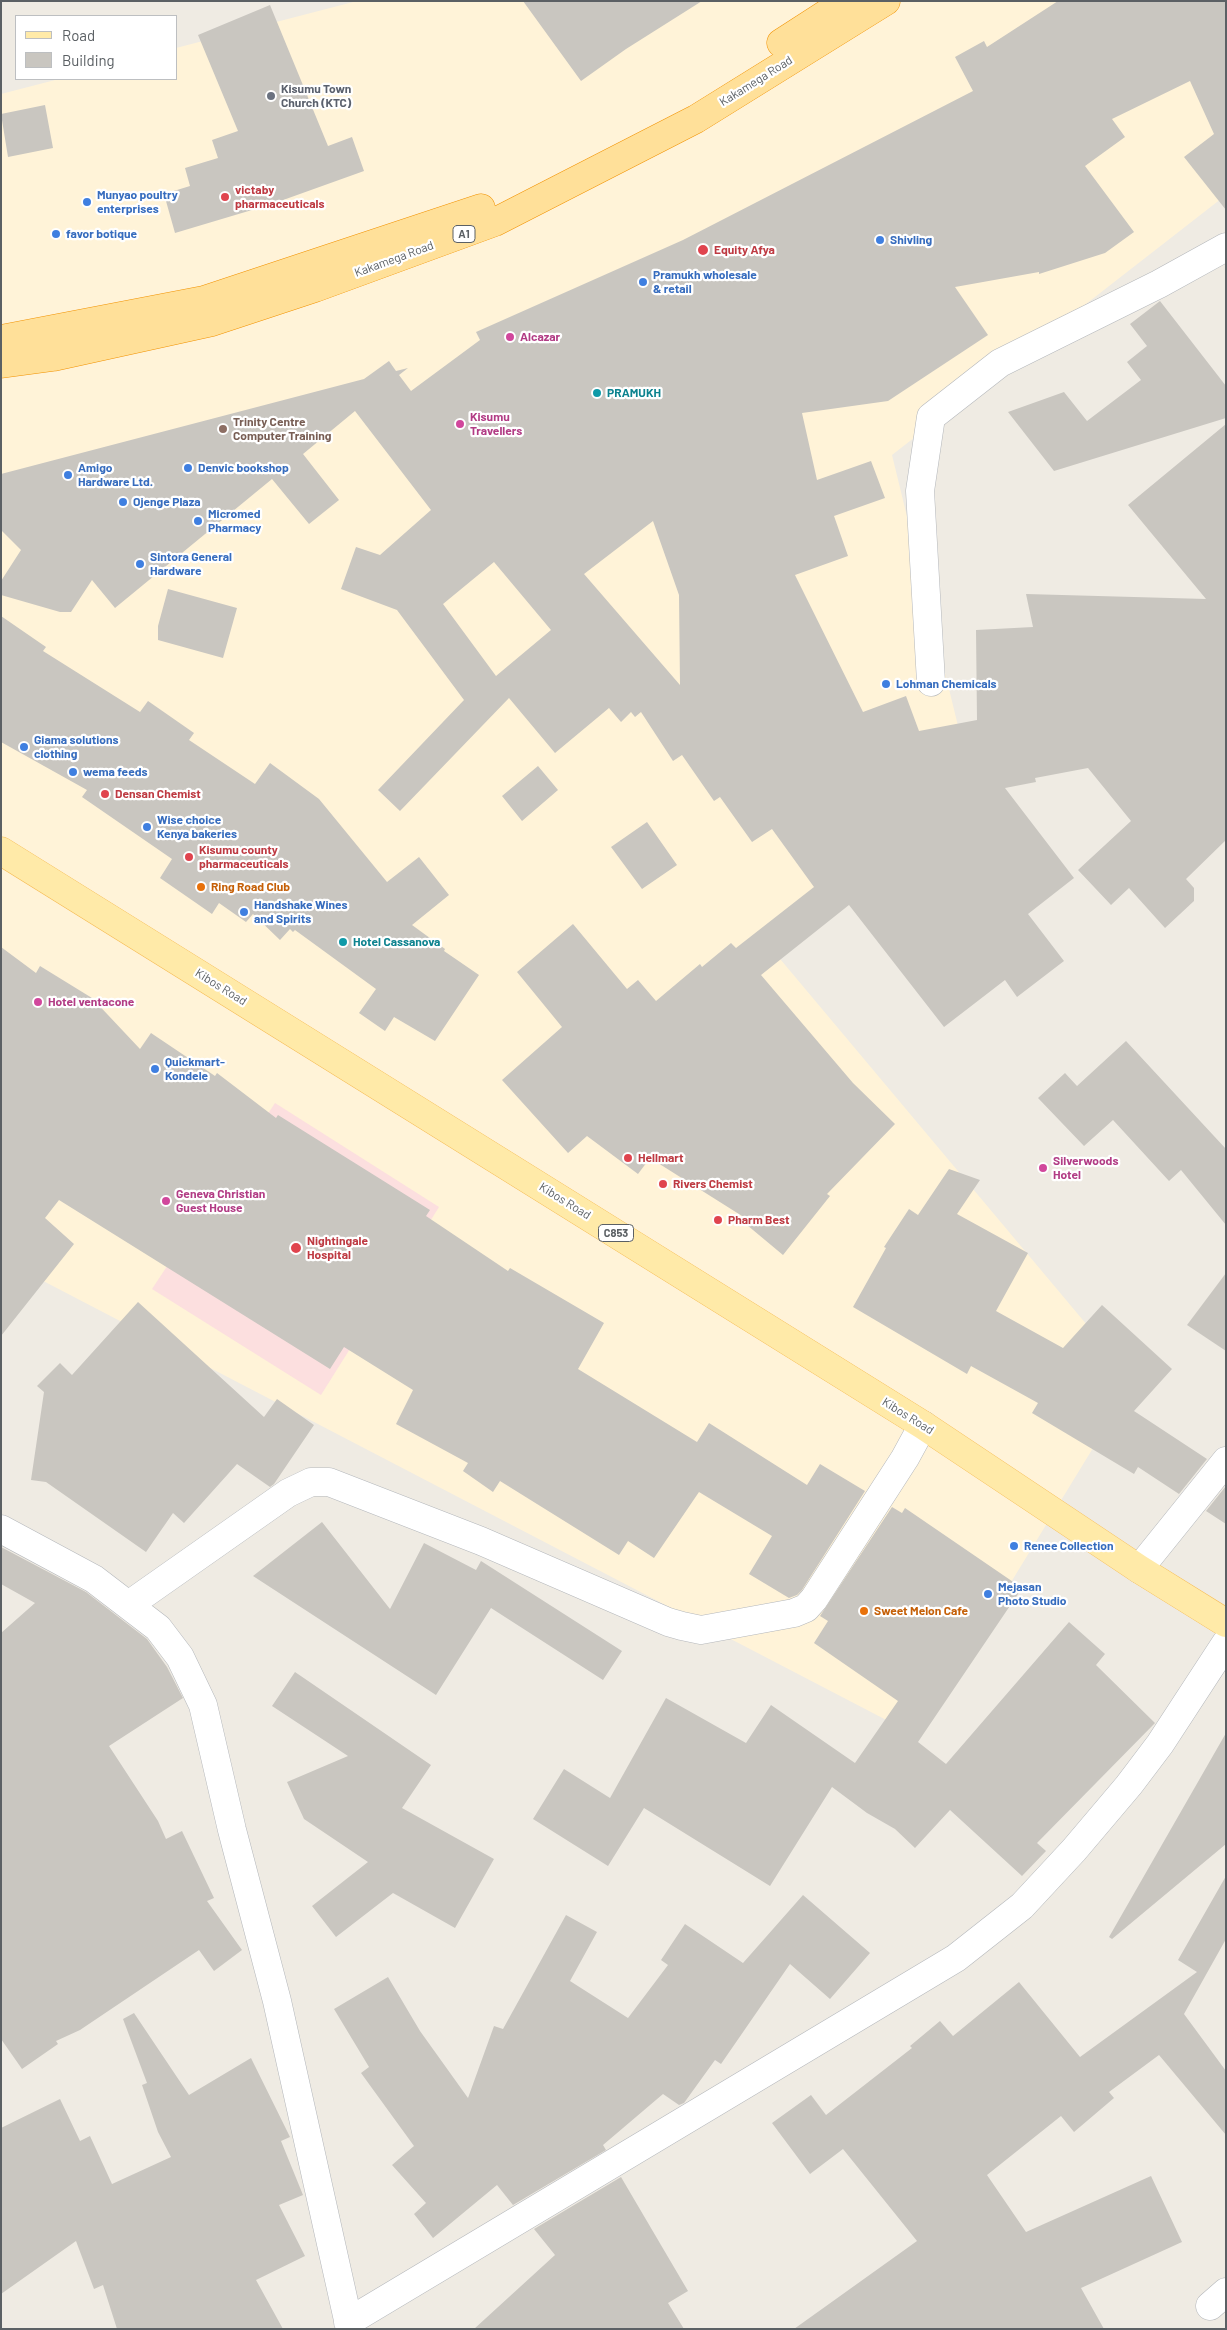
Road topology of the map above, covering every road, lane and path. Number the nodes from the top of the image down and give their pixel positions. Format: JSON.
{"nodes":[{"id":1,"x":846,"y":1,"type":"edge"},
{"id":2,"x":886,"y":1,"type":"edge"},
{"id":3,"x":1226,"y":246,"type":"edge"},
{"id":4,"x":1,"y":339,"type":"edge"},
{"id":5,"x":1,"y":364,"type":"edge"},
{"id":6,"x":931,"y":682,"type":"dead end"},
{"id":7,"x":1,"y":850,"type":"edge"},
{"id":8,"x":923,"y":1425,"type":"junction"},
{"id":9,"x":1226,"y":1460,"type":"edge"},
{"id":10,"x":1,"y":1529,"type":"edge"},
{"id":11,"x":1139,"y":1569,"type":"junction"},
{"id":12,"x":130,"y":1604,"type":"junction"},
{"id":13,"x":1226,"y":1623,"type":"edge"},
{"id":14,"x":1226,"y":1643,"type":"edge"},
{"id":15,"x":349,"y":2326,"type":"edge"}],
"edges":[{"from":1,"to":4,"type":"highway","name":"Kakamega Road","number":"A1"},
{"from":2,"to":5,"type":"highway","name":"Kakamega Road","number":"A1"},
{"from":3,"to":6,"type":"street"},
{"from":7,"to":8,"type":"main road","name":"Kibos Road","number":"C853"},
{"from":8,"to":11,"type":"main road","name":"Kibos Road","number":"C853"},
{"from":8,"to":12,"type":"street"},
{"from":9,"to":11,"type":"street"},
{"from":10,"to":12,"type":"street"},
{"from":11,"to":13,"type":"main road","name":"Kibos Road","number":"C853"},
{"from":12,"to":15,"type":"street"},
{"from":14,"to":15,"type":"street"}]}
